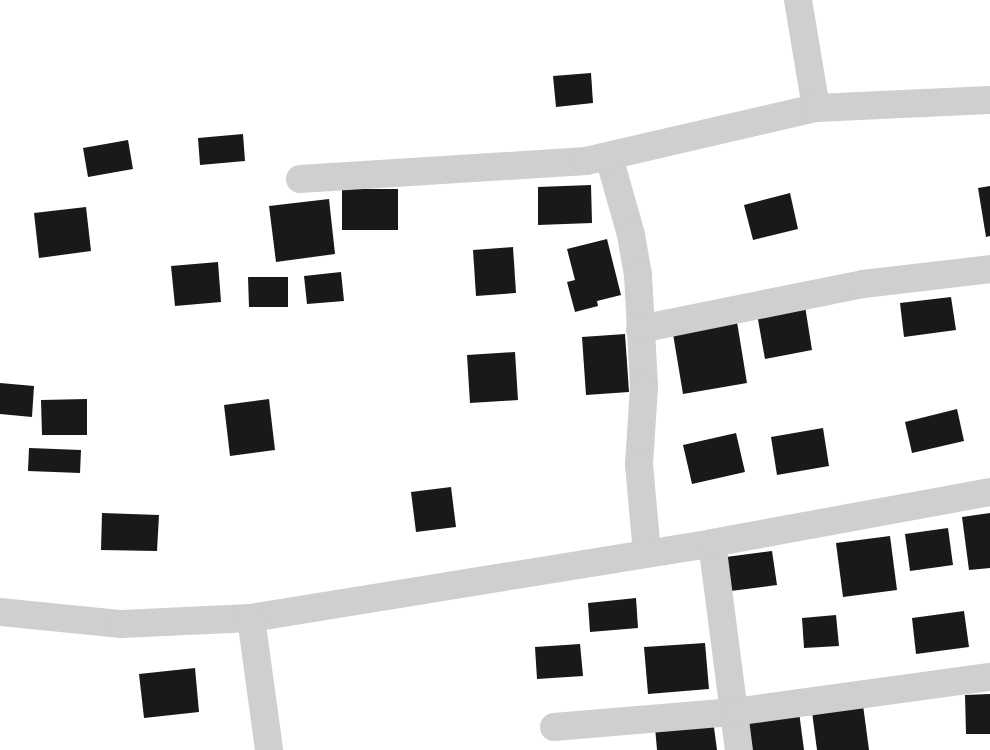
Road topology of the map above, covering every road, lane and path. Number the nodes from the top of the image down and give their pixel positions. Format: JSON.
{"nodes":[{"id":1,"x":798,"y":0,"type":"edge"},
{"id":2,"x":990,"y":100,"type":"edge"},
{"id":3,"x":816,"y":108,"type":"junction"},
{"id":4,"x":609,"y":157,"type":"junction"},
{"id":5,"x":300,"y":179,"type":"dead end"},
{"id":6,"x":990,"y":269,"type":"edge"},
{"id":7,"x":640,"y":329,"type":"junction"},
{"id":8,"x":990,"y":492,"type":"edge"},
{"id":9,"x":712,"y":543,"type":"junction"},
{"id":10,"x":647,"y":554,"type":"junction"},
{"id":11,"x":0,"y":612,"type":"edge"},
{"id":12,"x":251,"y":618,"type":"junction"},
{"id":13,"x":990,"y":677,"type":"edge"},
{"id":14,"x":734,"y":712,"type":"junction"},
{"id":15,"x":554,"y":727,"type":"dead end"},
{"id":16,"x":269,"y":750,"type":"edge"},
{"id":17,"x":739,"y":750,"type":"edge"}],
"edges":[{"from":1,"to":3,"type":"street"},
{"from":2,"to":3,"type":"street"},
{"from":3,"to":4,"type":"street"},
{"from":4,"to":5,"type":"street"},
{"from":4,"to":7,"type":"street"},
{"from":6,"to":7,"type":"street"},
{"from":7,"to":10,"type":"street"},
{"from":8,"to":9,"type":"street"},
{"from":9,"to":10,"type":"street"},
{"from":9,"to":14,"type":"street"},
{"from":10,"to":12,"type":"street"},
{"from":11,"to":12,"type":"street"},
{"from":12,"to":16,"type":"street"},
{"from":13,"to":14,"type":"street"},
{"from":14,"to":15,"type":"street"},
{"from":14,"to":17,"type":"street"}]}
